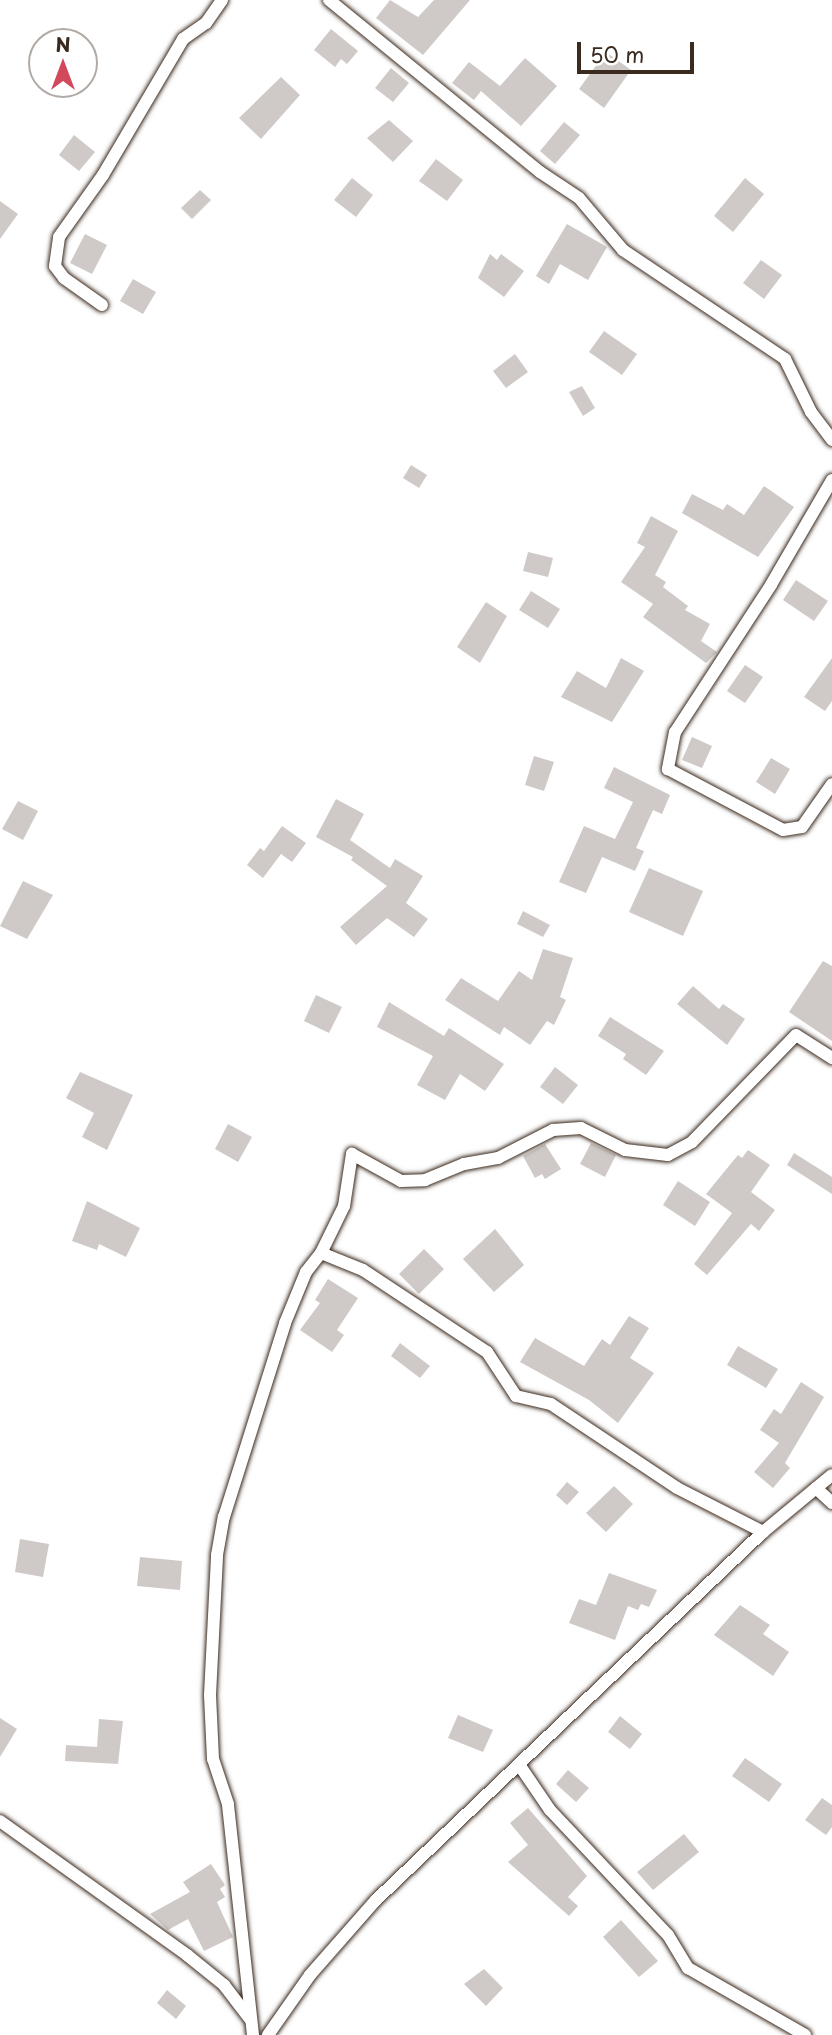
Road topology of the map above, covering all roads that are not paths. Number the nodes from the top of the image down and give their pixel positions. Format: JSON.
{"nodes":[{"id":1,"x":222,"y":0,"type":"edge"},
{"id":2,"x":330,"y":0,"type":"edge"},
{"id":3,"x":102,"y":305,"type":"dead end"},
{"id":4,"x":832,"y":440,"type":"edge"},
{"id":5,"x":832,"y":480,"type":"edge"},
{"id":6,"x":832,"y":784,"type":"edge"},
{"id":7,"x":832,"y":1058,"type":"edge"},
{"id":8,"x":321,"y":1253,"type":"junction"},
{"id":9,"x":832,"y":1475,"type":"edge"},
{"id":10,"x":816,"y":1488,"type":"junction"},
{"id":11,"x":832,"y":1503,"type":"edge"},
{"id":12,"x":763,"y":1532,"type":"junction"},
{"id":13,"x":520,"y":1766,"type":"junction"},
{"id":14,"x":0,"y":1821,"type":"edge"},
{"id":15,"x":250,"y":2019,"type":"junction"},
{"id":16,"x":253,"y":2035,"type":"edge"},
{"id":17,"x":268,"y":2035,"type":"edge"},
{"id":18,"x":805,"y":2035,"type":"edge"}],
"edges":[{"from":1,"to":3,"type":"street"},
{"from":2,"to":4,"type":"street"},
{"from":5,"to":6,"type":"street"},
{"from":7,"to":8,"type":"street"},
{"from":8,"to":12,"type":"street"},
{"from":8,"to":15,"type":"street"},
{"from":9,"to":10,"type":"street"},
{"from":10,"to":11,"type":"street"},
{"from":10,"to":12,"type":"street"},
{"from":12,"to":13,"type":"street"},
{"from":13,"to":17,"type":"street"},
{"from":13,"to":18,"type":"street"},
{"from":14,"to":15,"type":"street"},
{"from":15,"to":16,"type":"street"}]}
